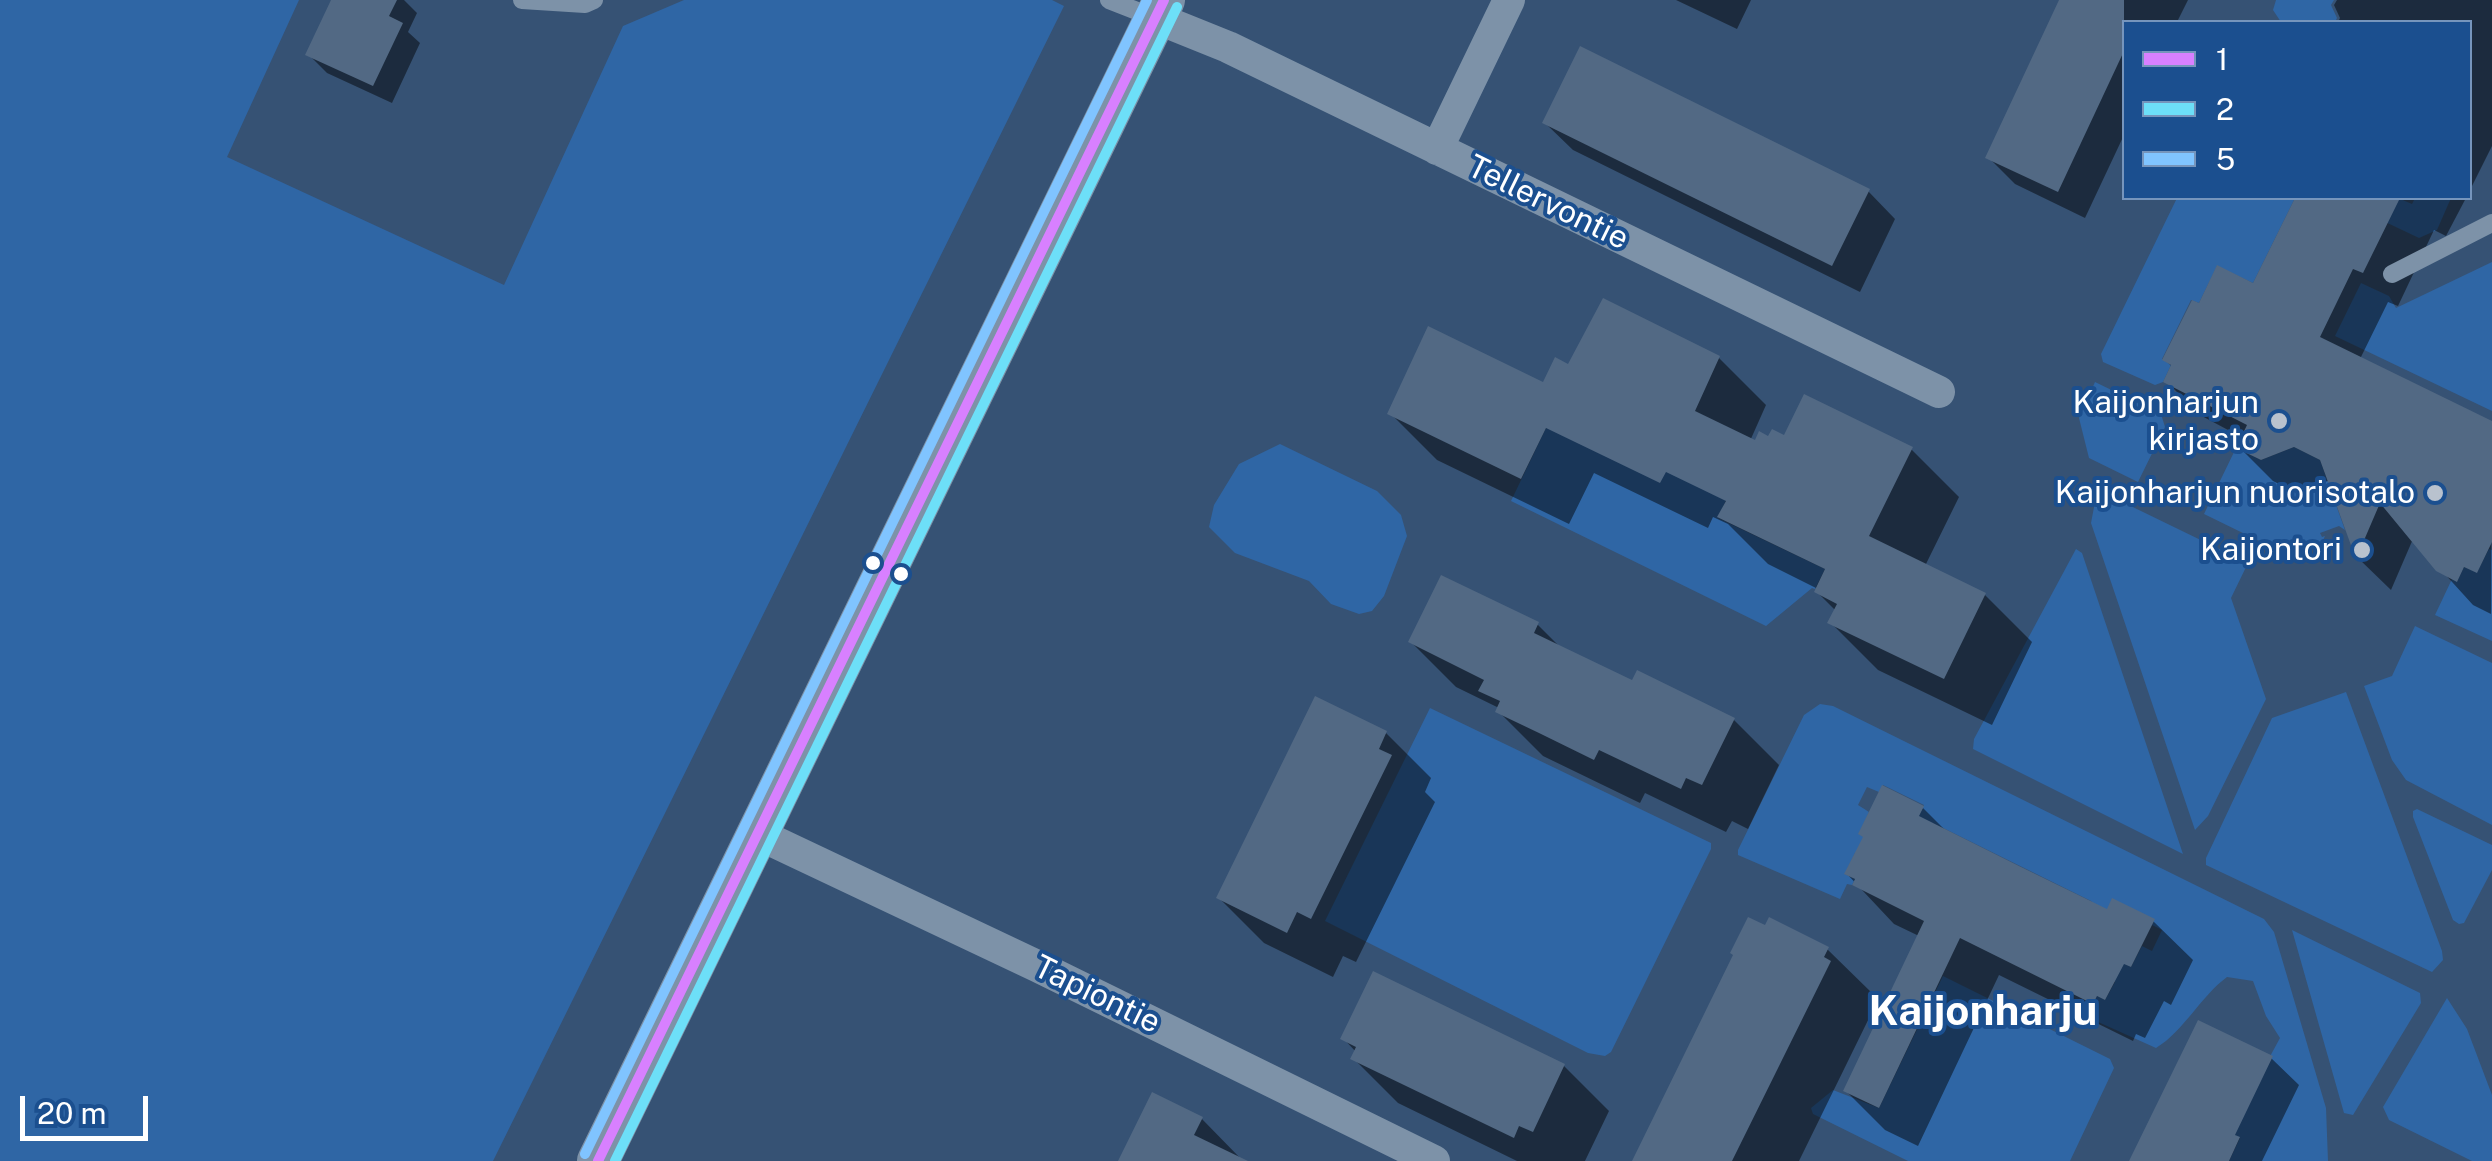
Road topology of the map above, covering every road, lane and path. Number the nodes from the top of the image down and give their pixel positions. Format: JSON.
{"nodes":[{"id":1,"x":522,"y":0,"type":"edge"},
{"id":2,"x":594,"y":0,"type":"edge"},
{"id":3,"x":1109,"y":0,"type":"edge"},
{"id":4,"x":1509,"y":0,"type":"edge"},
{"id":5,"x":1160,"y":9,"type":"edge"},
{"id":6,"x":1437,"y":149,"type":"junction"},
{"id":7,"x":2492,"y":223,"type":"edge"},
{"id":8,"x":2392,"y":274,"type":"dead end"},
{"id":9,"x":1939,"y":392,"type":"dead end"},
{"id":10,"x":758,"y":834,"type":"junction"},
{"id":11,"x":598,"y":1161,"type":"edge"},
{"id":12,"x":1434,"y":1161,"type":"edge"}],
"edges":[{"from":1,"to":2,"type":"lane"},
{"from":3,"to":5,"type":"lane"},
{"from":4,"to":6,"type":"street"},
{"from":5,"to":6,"type":"street","name":"Tellervontie"},
{"from":5,"to":10,"type":"street"},
{"from":6,"to":9,"type":"street","name":"Tellervontie"},
{"from":7,"to":8,"type":"lane"},
{"from":10,"to":11,"type":"street"},
{"from":10,"to":12,"type":"street","name":"Tapiontie"}]}
